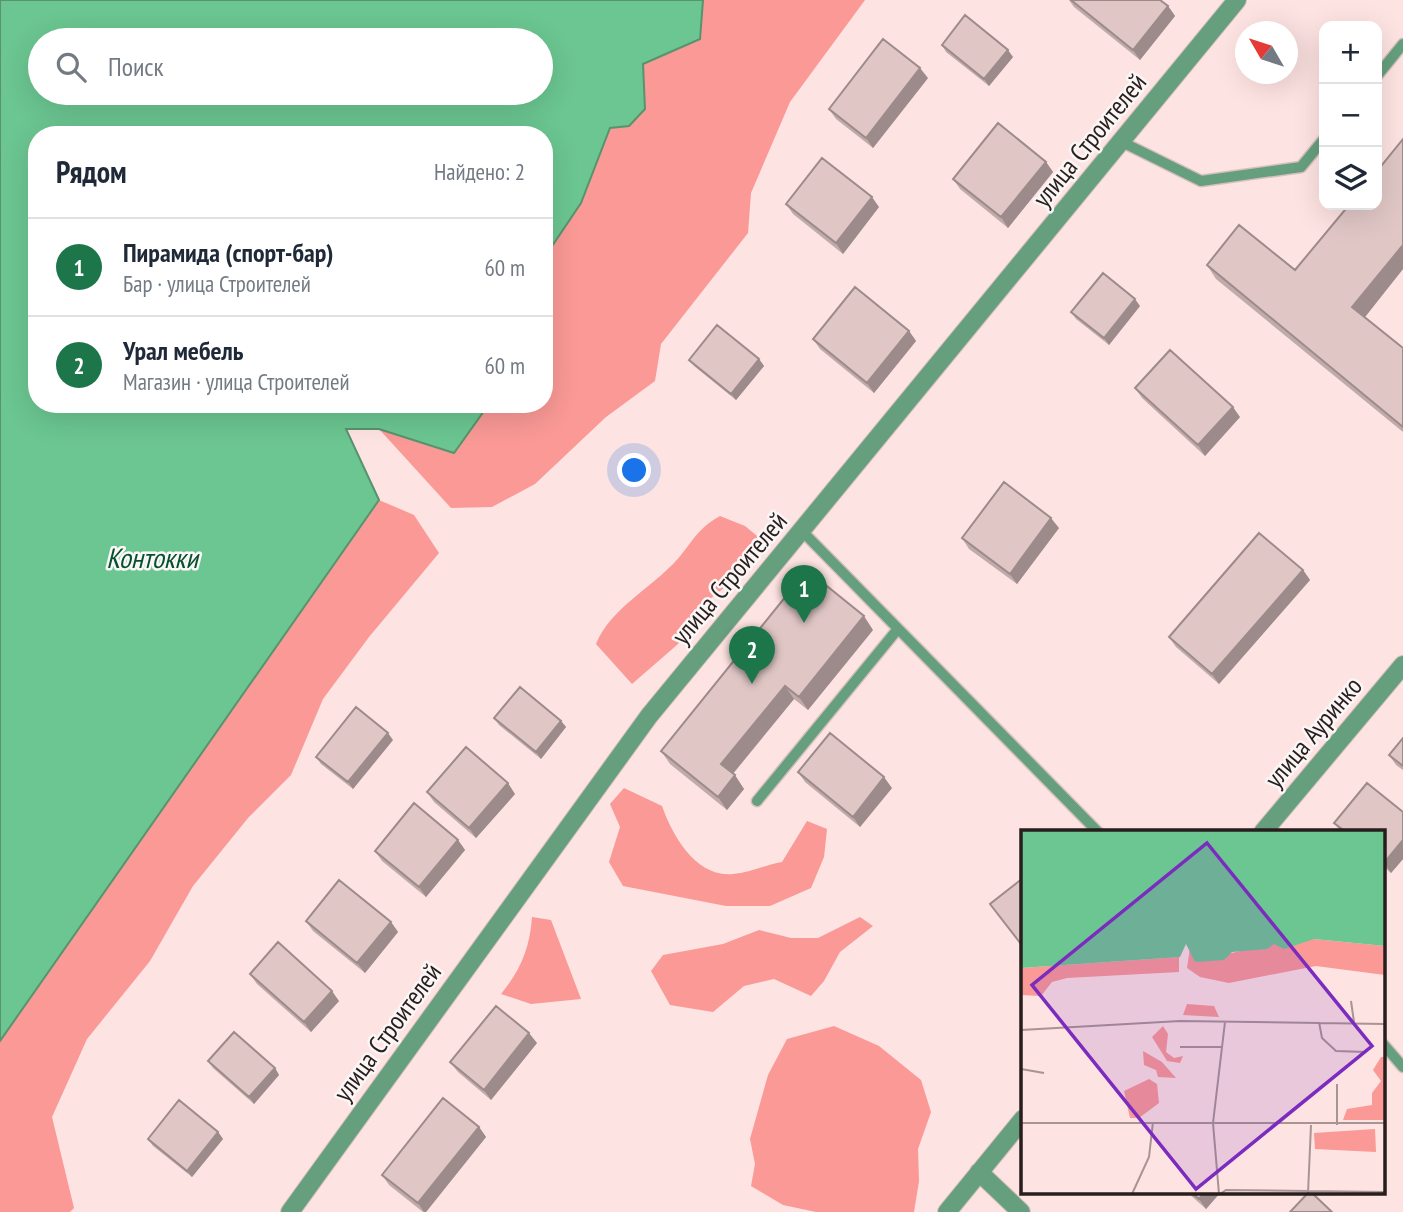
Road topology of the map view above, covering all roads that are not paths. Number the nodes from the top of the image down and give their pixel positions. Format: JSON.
{"nodes":[{"id":1,"x":1237,"y":0,"type":"edge"},
{"id":2,"x":1403,"y":44,"type":"edge"},
{"id":3,"x":1382,"y":70,"type":"edge"},
{"id":4,"x":1122,"y":142,"type":"junction"},
{"id":5,"x":1319,"y":145,"type":"edge"},
{"id":6,"x":803,"y":531,"type":"junction"},
{"id":7,"x":897,"y":630,"type":"junction"},
{"id":8,"x":1403,"y":665,"type":"edge"},
{"id":9,"x":757,"y":801,"type":"dead end"},
{"id":10,"x":1096,"y":830,"type":"edge"},
{"id":11,"x":1265,"y":830,"type":"edge"},
{"id":12,"x":1386,"y":1047,"type":"edge"},
{"id":13,"x":1403,"y":1067,"type":"edge"},
{"id":14,"x":1021,"y":1121,"type":"edge"},
{"id":15,"x":979,"y":1172,"type":"junction"},
{"id":16,"x":290,"y":1212,"type":"edge"},
{"id":17,"x":947,"y":1212,"type":"edge"},
{"id":18,"x":1021,"y":1212,"type":"edge"}],
"edges":[{"from":1,"to":4,"type":"street","name":"улица Строителей"},
{"from":2,"to":3,"type":"lane"},
{"from":4,"to":5,"type":"lane"},
{"from":4,"to":6,"type":"street","name":"улица Строителей"},
{"from":6,"to":7,"type":"lane"},
{"from":6,"to":16,"type":"street","name":"улица Строителей"},
{"from":7,"to":9,"type":"lane"},
{"from":7,"to":10,"type":"lane"},
{"from":8,"to":11,"type":"street","name":"улица Ауринко"},
{"from":12,"to":13,"type":"lane"},
{"from":14,"to":15,"type":"street"},
{"from":15,"to":17,"type":"street"},
{"from":15,"to":18,"type":"street"}]}
